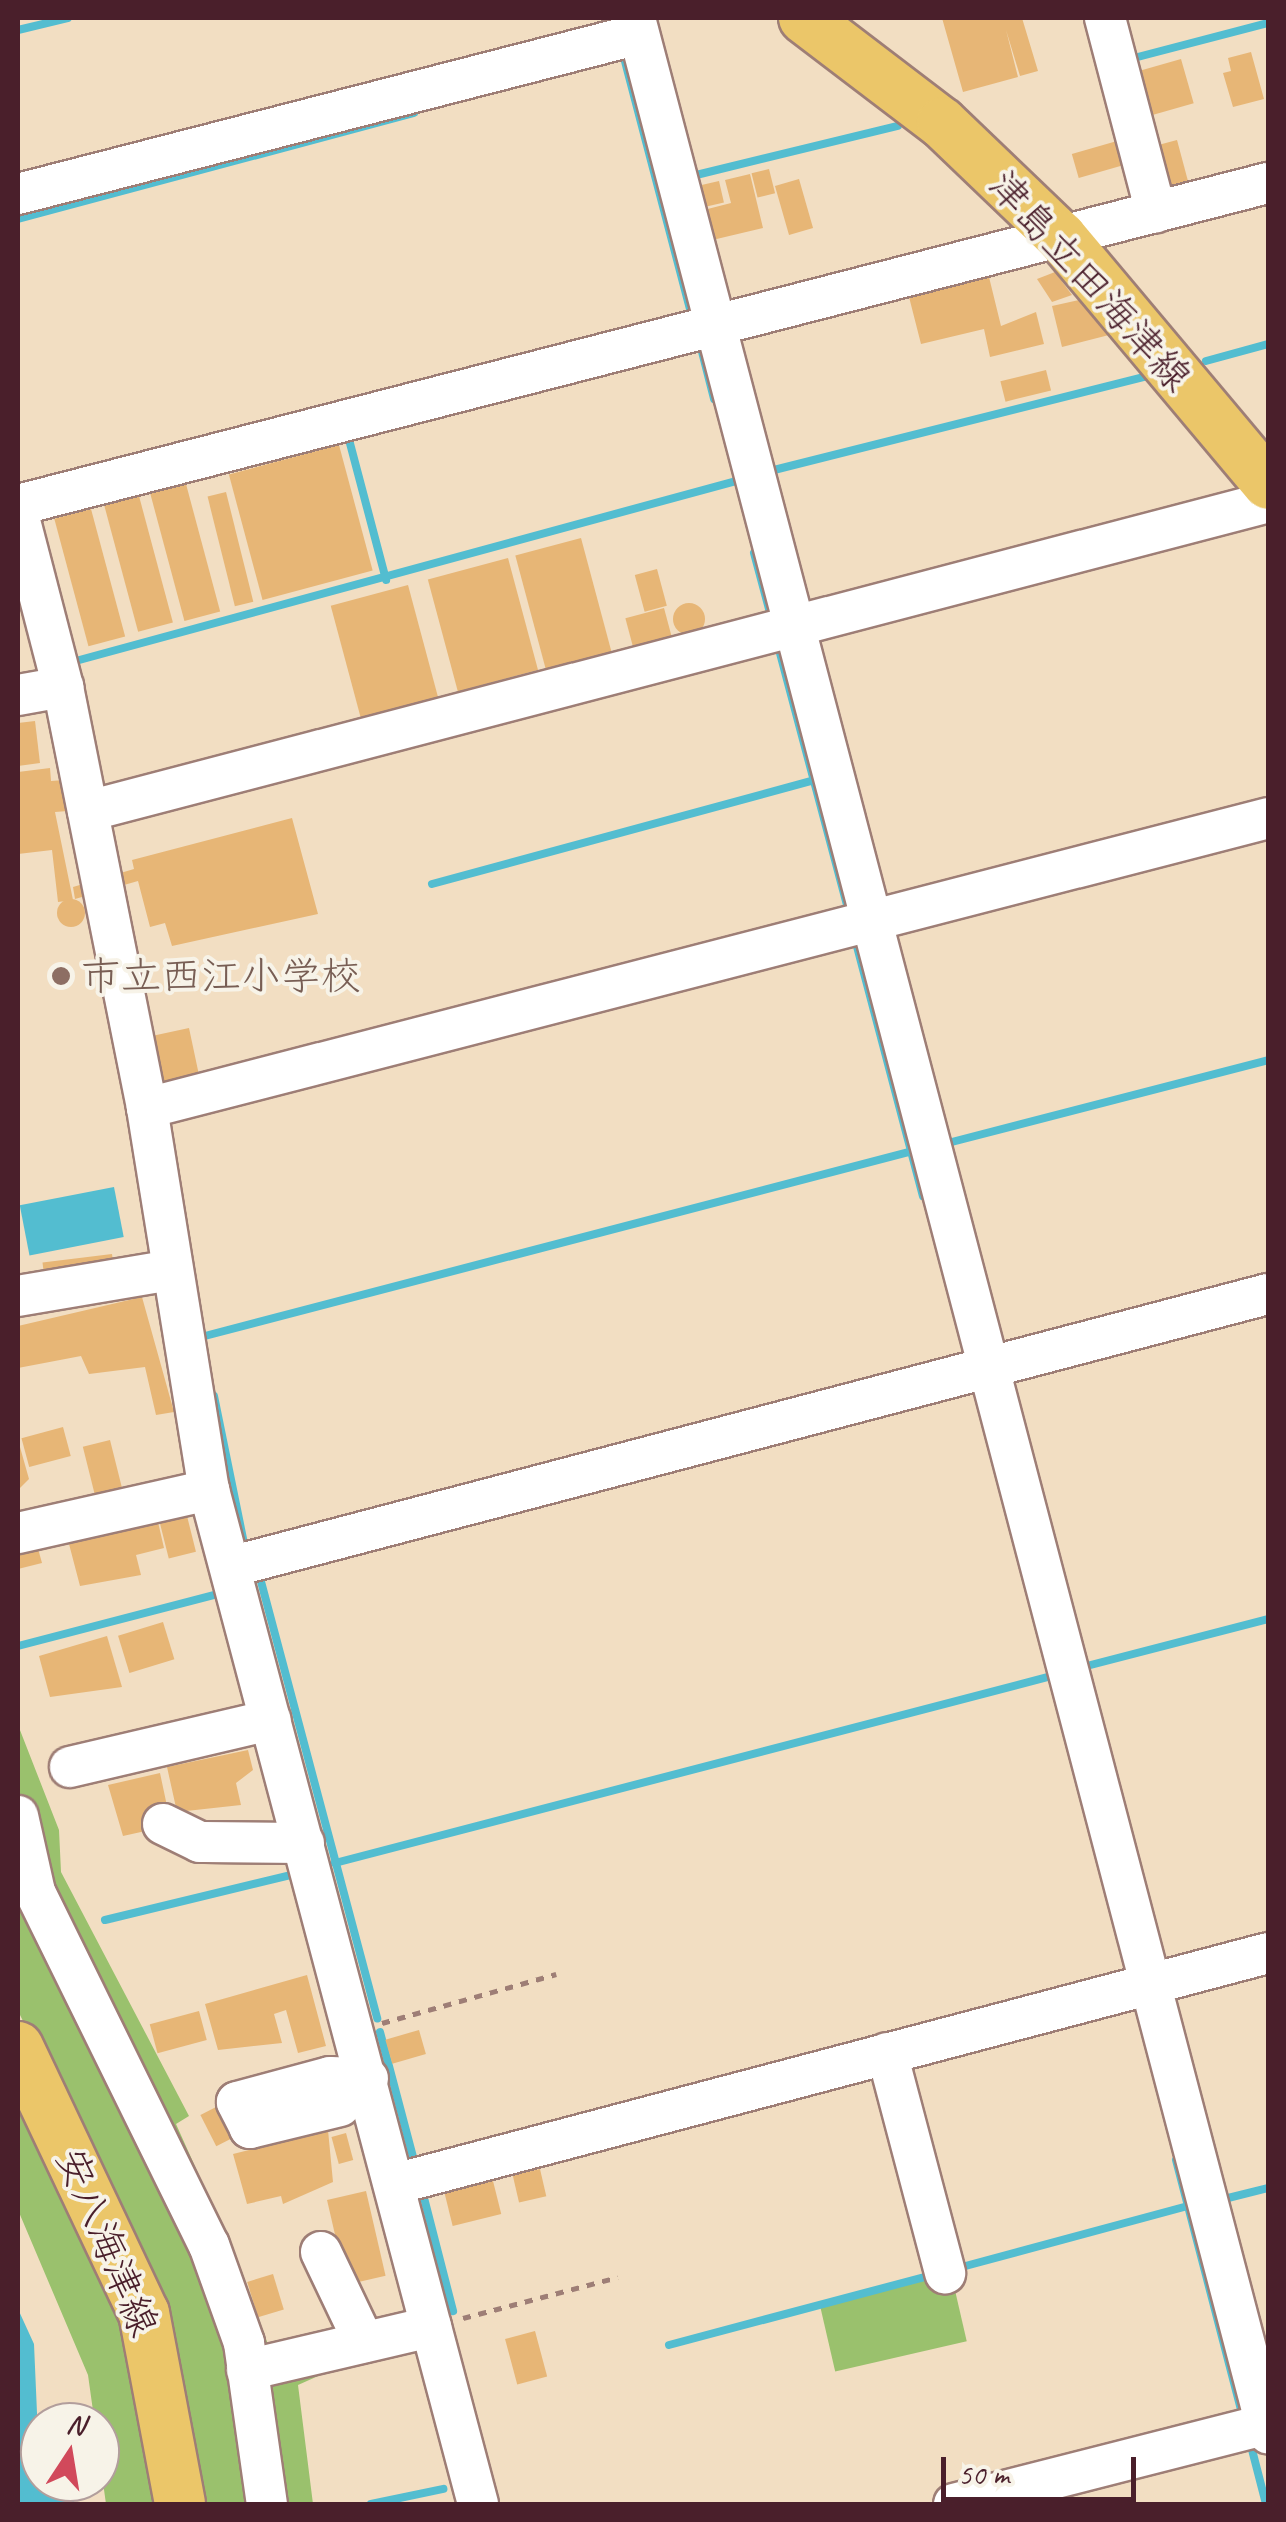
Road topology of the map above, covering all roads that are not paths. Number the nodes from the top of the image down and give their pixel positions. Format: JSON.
{"nodes":[{"id":1,"x":804,"y":18,"type":"edge"},
{"id":2,"x":1105,"y":18,"type":"edge"},
{"id":3,"x":637,"y":26,"type":"edge"},
{"id":4,"x":1268,"y":183,"type":"edge"},
{"id":5,"x":18,"y":194,"type":"edge"},
{"id":6,"x":1156,"y":212,"type":"junction"},
{"id":7,"x":1061,"y":237,"type":"junction"},
{"id":8,"x":712,"y":326,"type":"junction"},
{"id":9,"x":1268,"y":484,"type":"edge"},
{"id":10,"x":1268,"y":502,"type":"edge"},
{"id":11,"x":18,"y":506,"type":"edge"},
{"id":12,"x":18,"y":513,"type":"edge"},
{"id":13,"x":792,"y":624,"type":"junction"},
{"id":14,"x":63,"y":688,"type":"junction"},
{"id":15,"x":18,"y":696,"type":"edge"},
{"id":16,"x":88,"y":811,"type":"junction"},
{"id":17,"x":1268,"y":818,"type":"edge"},
{"id":18,"x":871,"y":922,"type":"junction"},
{"id":19,"x":147,"y":1108,"type":"junction"},
{"id":20,"x":172,"y":1270,"type":"junction"},
{"id":21,"x":1268,"y":1294,"type":"edge"},
{"id":22,"x":18,"y":1296,"type":"edge"},
{"id":23,"x":988,"y":1368,"type":"junction"},
{"id":24,"x":209,"y":1490,"type":"junction"},
{"id":25,"x":18,"y":1533,"type":"edge"},
{"id":26,"x":230,"y":1567,"type":"junction"},
{"id":27,"x":271,"y":1720,"type":"junction"},
{"id":28,"x":70,"y":1767,"type":"dead end"},
{"id":29,"x":18,"y":1816,"type":"edge"},
{"id":30,"x":164,"y":1824,"type":"dead end"},
{"id":31,"x":304,"y":1844,"type":"junction"},
{"id":32,"x":1268,"y":1953,"type":"edge"},
{"id":33,"x":1148,"y":1985,"type":"junction"},
{"id":34,"x":18,"y":2048,"type":"edge"},
{"id":35,"x":888,"y":2053,"type":"junction"},
{"id":36,"x":395,"y":2184,"type":"junction"},
{"id":37,"x":321,"y":2252,"type":"dead end"},
{"id":38,"x":944,"y":2273,"type":"dead end"},
{"id":39,"x":431,"y":2327,"type":"junction"},
{"id":40,"x":364,"y":2342,"type":"junction"},
{"id":41,"x":247,"y":2370,"type":"junction"},
{"id":42,"x":1268,"y":2427,"type":"edge"},
{"id":43,"x":180,"y":2504,"type":"edge"},
{"id":44,"x":267,"y":2504,"type":"edge"},
{"id":45,"x":478,"y":2504,"type":"edge"},
{"id":46,"x":954,"y":2504,"type":"edge"}],
"edges":[{"from":1,"to":7,"type":"main road","name":"津島立田海津線"},
{"from":2,"to":6,"type":"street"},
{"from":3,"to":5,"type":"street"},
{"from":3,"to":8,"type":"street"},
{"from":4,"to":6,"type":"street"},
{"from":6,"to":7,"type":"street"},
{"from":7,"to":8,"type":"street"},
{"from":7,"to":9,"type":"main road","name":"津島立田海津線"},
{"from":8,"to":11,"type":"street"},
{"from":8,"to":13,"type":"street"},
{"from":10,"to":13,"type":"street"},
{"from":12,"to":14,"type":"street"},
{"from":13,"to":16,"type":"street"},
{"from":13,"to":18,"type":"street"},
{"from":14,"to":15,"type":"street"},
{"from":14,"to":16,"type":"street"},
{"from":16,"to":19,"type":"street"},
{"from":17,"to":18,"type":"street"},
{"from":18,"to":19,"type":"street"},
{"from":18,"to":23,"type":"street"},
{"from":19,"to":20,"type":"street"},
{"from":20,"to":22,"type":"street"},
{"from":20,"to":24,"type":"street"},
{"from":21,"to":23,"type":"street"},
{"from":23,"to":26,"type":"street"},
{"from":23,"to":33,"type":"street"},
{"from":24,"to":25,"type":"street"},
{"from":24,"to":26,"type":"street"},
{"from":26,"to":27,"type":"street"},
{"from":27,"to":28,"type":"street"},
{"from":27,"to":31,"type":"street"},
{"from":29,"to":41,"type":"street"},
{"from":30,"to":31,"type":"street"},
{"from":31,"to":36,"type":"street"},
{"from":32,"to":33,"type":"street"},
{"from":33,"to":35,"type":"street"},
{"from":33,"to":42,"type":"street"},
{"from":34,"to":43,"type":"main road","name":"安八海津線"},
{"from":35,"to":36,"type":"street"},
{"from":35,"to":38,"type":"street"},
{"from":36,"to":39,"type":"street"},
{"from":37,"to":40,"type":"street"},
{"from":39,"to":40,"type":"street"},
{"from":39,"to":45,"type":"street"},
{"from":40,"to":41,"type":"street"},
{"from":41,"to":44,"type":"street"},
{"from":42,"to":46,"type":"street"}]}
